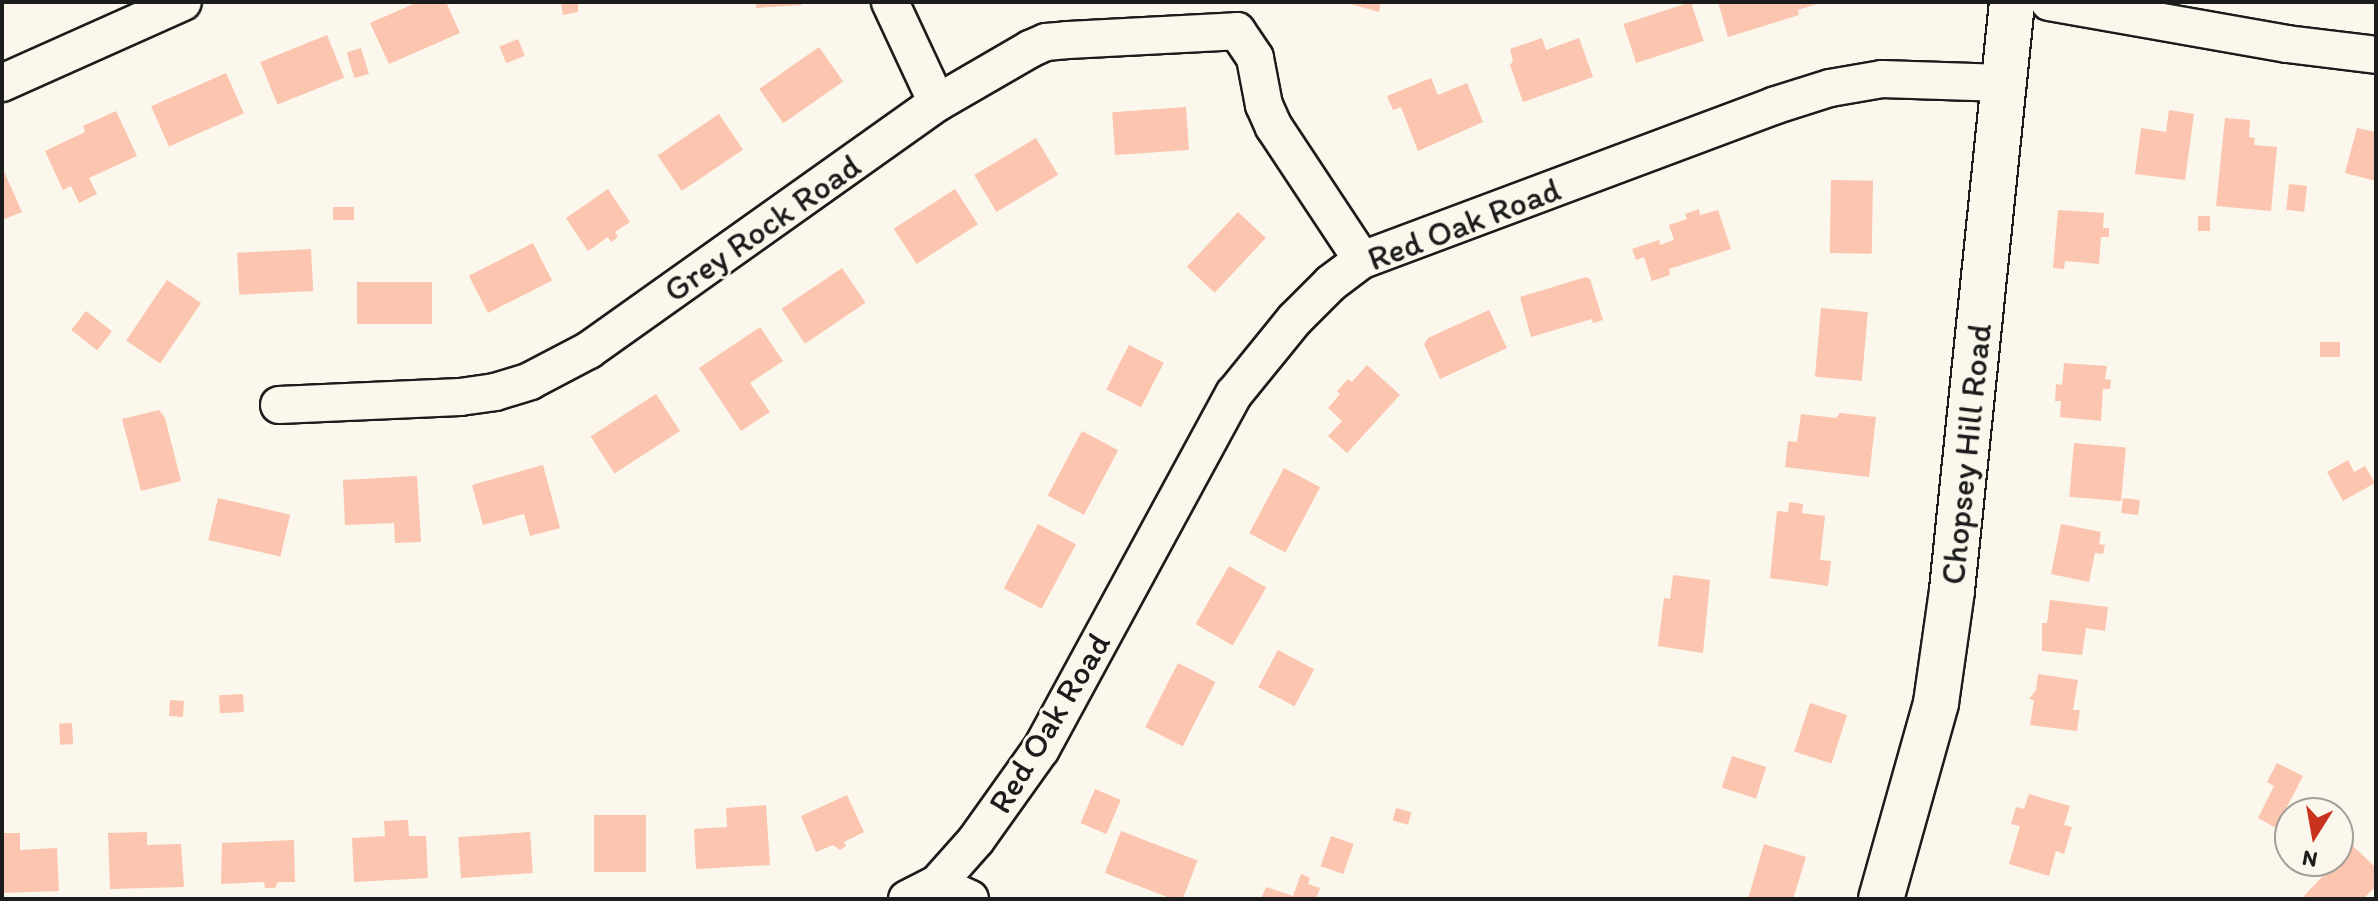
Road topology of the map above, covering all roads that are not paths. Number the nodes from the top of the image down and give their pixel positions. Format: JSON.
{"nodes":[{"id":1,"x":183,"y":2,"type":"edge"},
{"id":2,"x":890,"y":2,"type":"edge"},
{"id":3,"x":2012,"y":2,"type":"edge"},
{"id":4,"x":2049,"y":2,"type":"edge"},
{"id":5,"x":1242,"y":17,"type":"edge"},
{"id":6,"x":2376,"y":55,"type":"edge"},
{"id":7,"x":2,"y":83,"type":"edge"},
{"id":8,"x":2004,"y":83,"type":"junction"},
{"id":9,"x":937,"y":103,"type":"junction"},
{"id":10,"x":1362,"y":260,"type":"junction"},
{"id":11,"x":279,"y":405,"type":"dead end"},
{"id":12,"x":922,"y":891,"type":"edge"},
{"id":13,"x":970,"y":899,"type":"edge"},
{"id":14,"x":1881,"y":899,"type":"edge"}],
"edges":[{"from":1,"to":7,"type":"street"},
{"from":2,"to":9,"type":"street"},
{"from":3,"to":8,"type":"street","name":"Chopsey Hill Road"},
{"from":4,"to":6,"type":"street"},
{"from":5,"to":9,"type":"street","name":"Grey Rock Road"},
{"from":5,"to":10,"type":"street"},
{"from":8,"to":10,"type":"street","name":"Red Oak Road"},
{"from":8,"to":14,"type":"street","name":"Chopsey Hill Road"},
{"from":9,"to":11,"type":"street","name":"Grey Rock Road"},
{"from":10,"to":12,"type":"street","name":"Red Oak Road"},
{"from":12,"to":13,"type":"street"}]}
